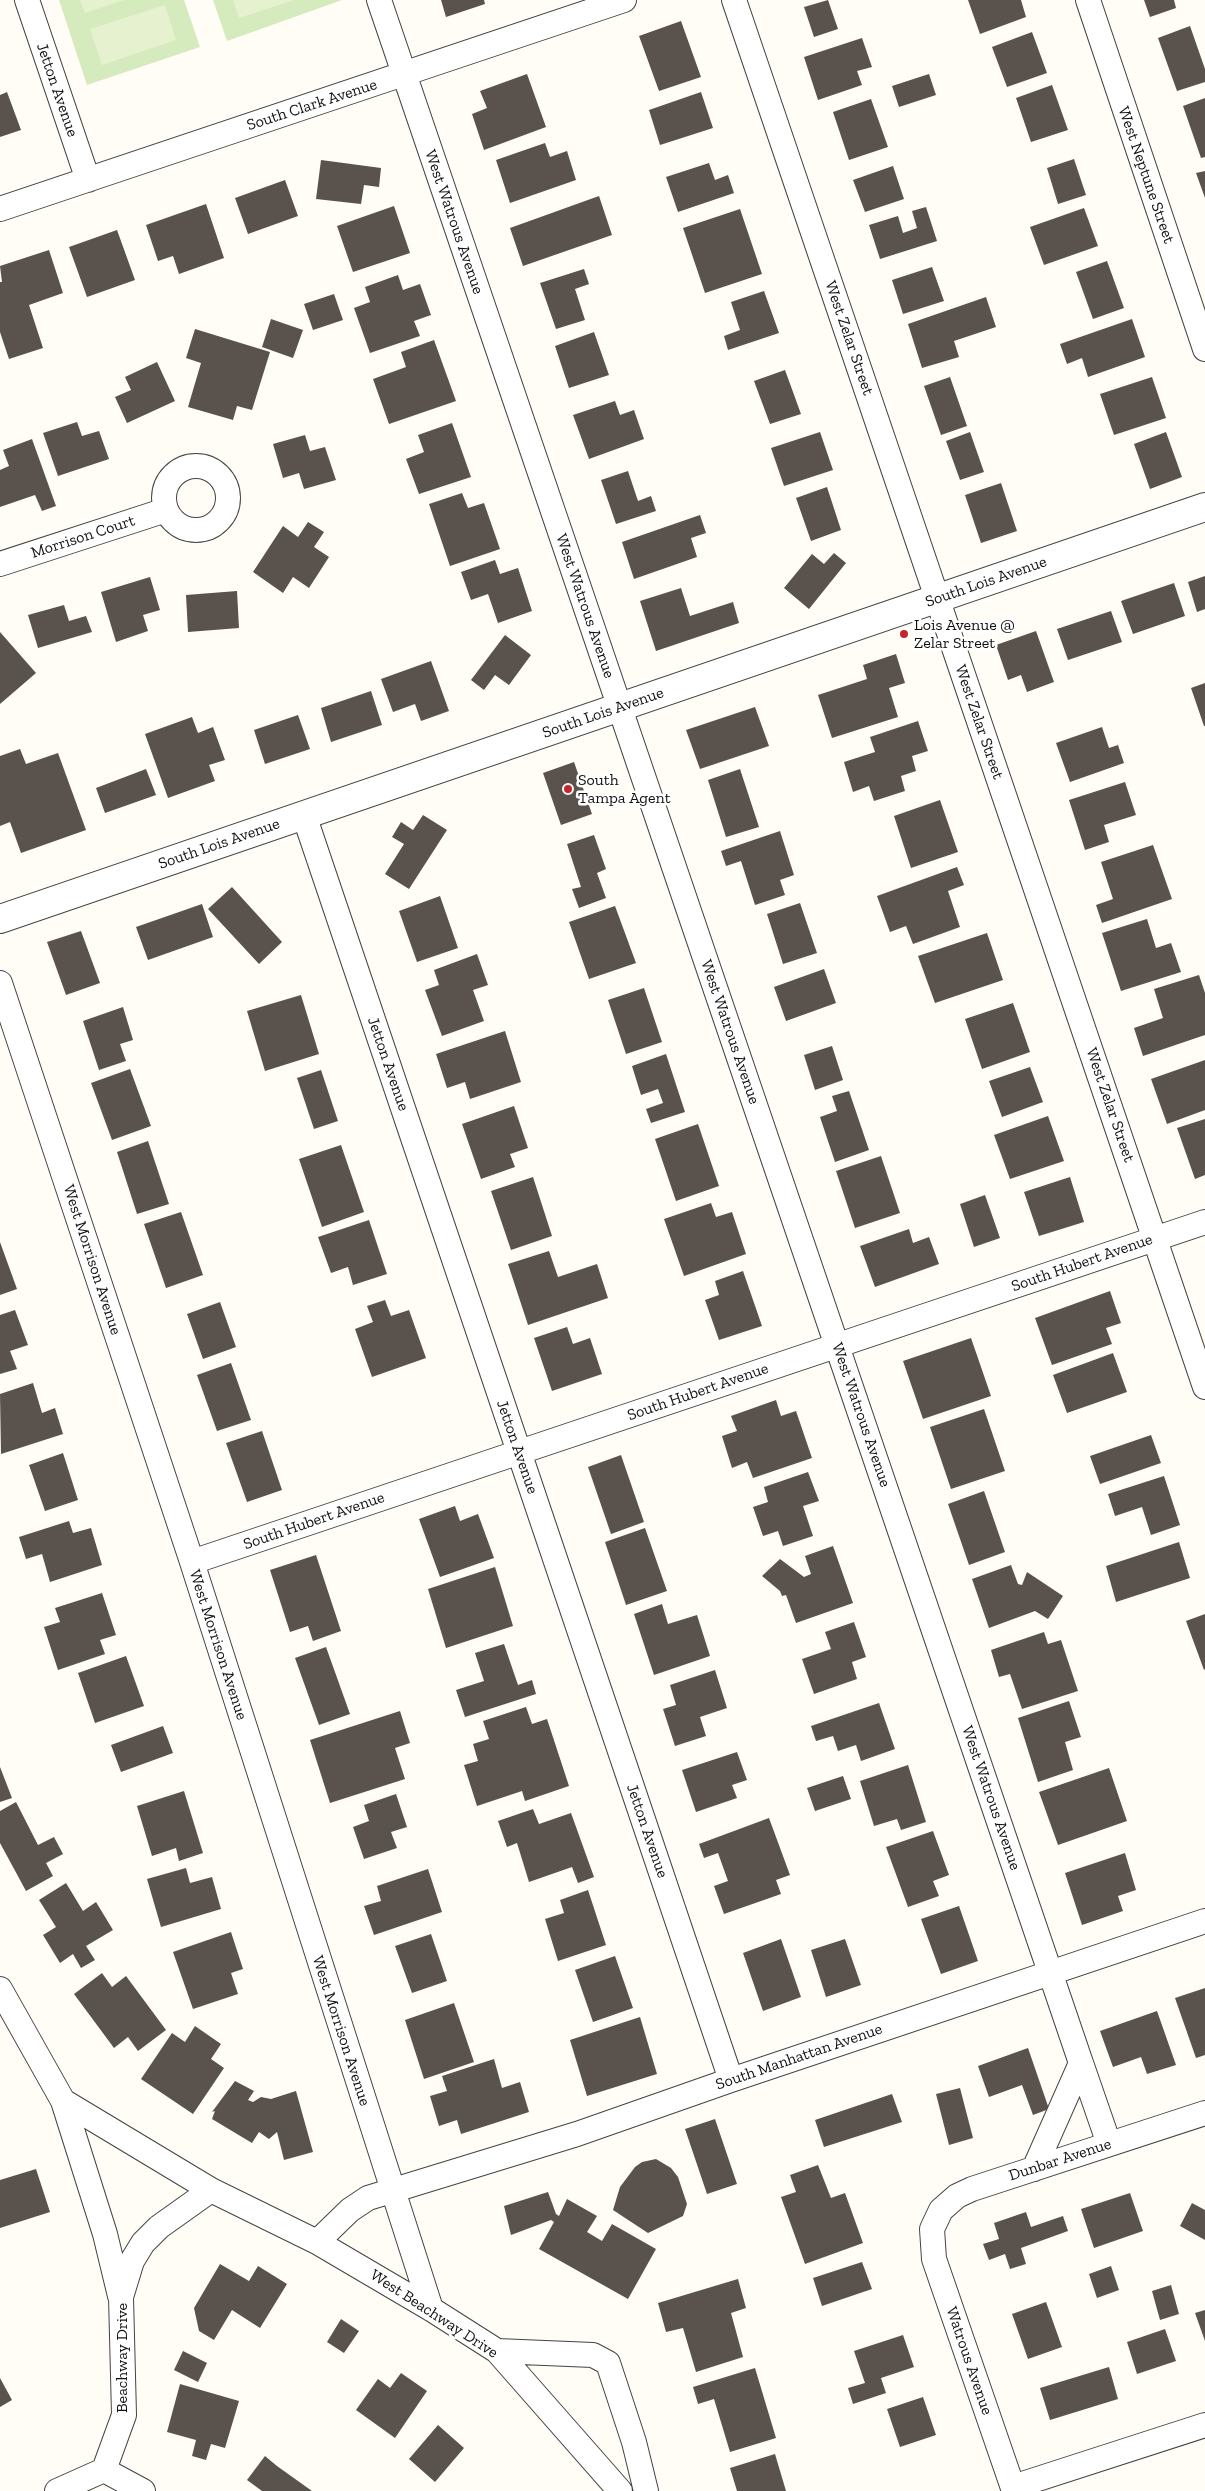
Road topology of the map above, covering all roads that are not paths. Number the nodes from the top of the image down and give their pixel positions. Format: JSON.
{"nodes":[{"id":1,"x":27,"y":0,"type":"edge"},
{"id":2,"x":379,"y":0,"type":"edge"},
{"id":3,"x":624,"y":0,"type":"edge"},
{"id":4,"x":734,"y":0,"type":"edge"},
{"id":5,"x":1088,"y":0,"type":"edge"},
{"id":6,"x":404,"y":74,"type":"junction"},
{"id":7,"x":88,"y":180,"type":"junction"},
{"id":8,"x":0,"y":209,"type":"edge"},
{"id":9,"x":1205,"y":349,"type":"edge"},
{"id":10,"x":1205,"y":507,"type":"edge"},
{"id":11,"x":166,"y":510,"type":"dead end"},
{"id":12,"x":0,"y":564,"type":"edge"},
{"id":13,"x":937,"y":598,"type":"junction"},
{"id":14,"x":620,"y":707,"type":"junction"},
{"id":15,"x":304,"y":815,"type":"junction"},
{"id":16,"x":0,"y":919,"type":"edge"},
{"id":17,"x":0,"y":983,"type":"edge"},
{"id":18,"x":1205,"y":1222,"type":"edge"},
{"id":19,"x":1155,"y":1239,"type":"junction"},
{"id":20,"x":837,"y":1346,"type":"junction"},
{"id":21,"x":1205,"y":1387,"type":"edge"},
{"id":22,"x":519,"y":1452,"type":"junction"},
{"id":23,"x":192,"y":1562,"type":"junction"},
{"id":24,"x":1205,"y":1921,"type":"edge"},
{"id":25,"x":1050,"y":1973,"type":"junction"},
{"id":26,"x":0,"y":1989,"type":"edge"},
{"id":27,"x":1081,"y":2064,"type":"junction"},
{"id":28,"x":731,"y":2080,"type":"junction"},
{"id":29,"x":63,"y":2101,"type":"junction"},
{"id":30,"x":1205,"y":2113,"type":"edge"},
{"id":31,"x":1109,"y":2144,"type":"junction"},
{"id":32,"x":1034,"y":2169,"type":"junction"},
{"id":33,"x":211,"y":2190,"type":"junction"},
{"id":34,"x":392,"y":2192,"type":"junction"},
{"id":35,"x":932,"y":2229,"type":"joint"},
{"id":36,"x":317,"y":2242,"type":"junction"},
{"id":37,"x":121,"y":2298,"type":"junction"},
{"id":38,"x":431,"y":2309,"type":"junction"},
{"id":39,"x":497,"y":2351,"type":"junction"},
{"id":40,"x":1205,"y":2425,"type":"edge"},
{"id":41,"x":104,"y":2470,"type":"junction"},
{"id":42,"x":1014,"y":2489,"type":"edge"},
{"id":43,"x":57,"y":2491,"type":"edge"},
{"id":44,"x":143,"y":2491,"type":"edge"},
{"id":45,"x":620,"y":2491,"type":"edge"},
{"id":46,"x":646,"y":2491,"type":"edge"}],
"edges":[{"from":1,"to":7,"type":"street","name":"Jetton Avenue"},
{"from":2,"to":6,"type":"street","name":"West Watrous Avenue"},
{"from":3,"to":6,"type":"street","name":"South Clark Avenue"},
{"from":4,"to":13,"type":"street","name":"West Zelar Street"},
{"from":5,"to":9,"type":"street","name":"West Neptune Street"},
{"from":6,"to":7,"type":"street","name":"South Clark Avenue"},
{"from":6,"to":14,"type":"street","name":"West Watrous Avenue"},
{"from":7,"to":8,"type":"street","name":"South Clark Avenue"},
{"from":10,"to":13,"type":"street","name":"South Lois Avenue"},
{"from":11,"to":12,"type":"street","name":"Morrison Court"},
{"from":13,"to":14,"type":"street","name":"South Lois Avenue"},
{"from":13,"to":19,"type":"street","name":"West Zelar Street"},
{"from":14,"to":15,"type":"street","name":"South Lois Avenue"},
{"from":14,"to":20,"type":"street","name":"West Watrous Avenue"},
{"from":15,"to":16,"type":"street","name":"South Lois Avenue"},
{"from":15,"to":22,"type":"street","name":"Jetton Avenue"},
{"from":17,"to":23,"type":"street","name":"West Morrison Avenue"},
{"from":18,"to":19,"type":"street","name":"South Hubert Avenue"},
{"from":19,"to":20,"type":"street","name":"South Hubert Avenue"},
{"from":19,"to":21,"type":"street","name":"West Zelar Street"},
{"from":20,"to":22,"type":"street","name":"South Hubert Avenue"},
{"from":20,"to":25,"type":"street","name":"West Watrous Avenue"},
{"from":22,"to":23,"type":"street","name":"South Hubert Avenue"},
{"from":22,"to":28,"type":"street","name":"Jetton Avenue"},
{"from":23,"to":34,"type":"street","name":"West Morrison Avenue"},
{"from":24,"to":25,"type":"street","name":"South Manhattan Avenue"},
{"from":25,"to":27,"type":"street","name":"West Watrous Avenue"},
{"from":25,"to":28,"type":"street","name":"South Manhattan Avenue"},
{"from":26,"to":29,"type":"street","name":"West Beachway Drive"},
{"from":27,"to":31,"type":"street","name":"West Watrous Avenue"},
{"from":27,"to":32,"type":"street"},
{"from":28,"to":34,"type":"street","name":"South Manhattan Avenue"},
{"from":29,"to":33,"type":"street","name":"West Beachway Drive"},
{"from":29,"to":37,"type":"street","name":"West Beachway Drive"},
{"from":30,"to":31,"type":"street","name":"Dunbar Avenue"},
{"from":31,"to":32,"type":"street","name":"Dunbar Avenue"},
{"from":32,"to":35,"type":"street","name":"Dunbar Avenue"},
{"from":33,"to":36,"type":"street","name":"West Beachway Drive"},
{"from":33,"to":37,"type":"street","name":"Beachway Drive"},
{"from":34,"to":36,"type":"street"},
{"from":34,"to":38,"type":"street","name":"West Morrison Avenue"},
{"from":35,"to":42,"type":"street","name":"Watrous Avenue"},
{"from":36,"to":38,"type":"street","name":"West Beachway Drive"},
{"from":37,"to":41,"type":"street","name":"Beachway Drive"},
{"from":38,"to":39,"type":"street","name":"West Beachway Drive"},
{"from":39,"to":45,"type":"street","name":"West Beachway Drive"},
{"from":39,"to":46,"type":"street"},
{"from":40,"to":42,"type":"street"},
{"from":41,"to":43,"type":"street"},
{"from":41,"to":44,"type":"street"}]}
